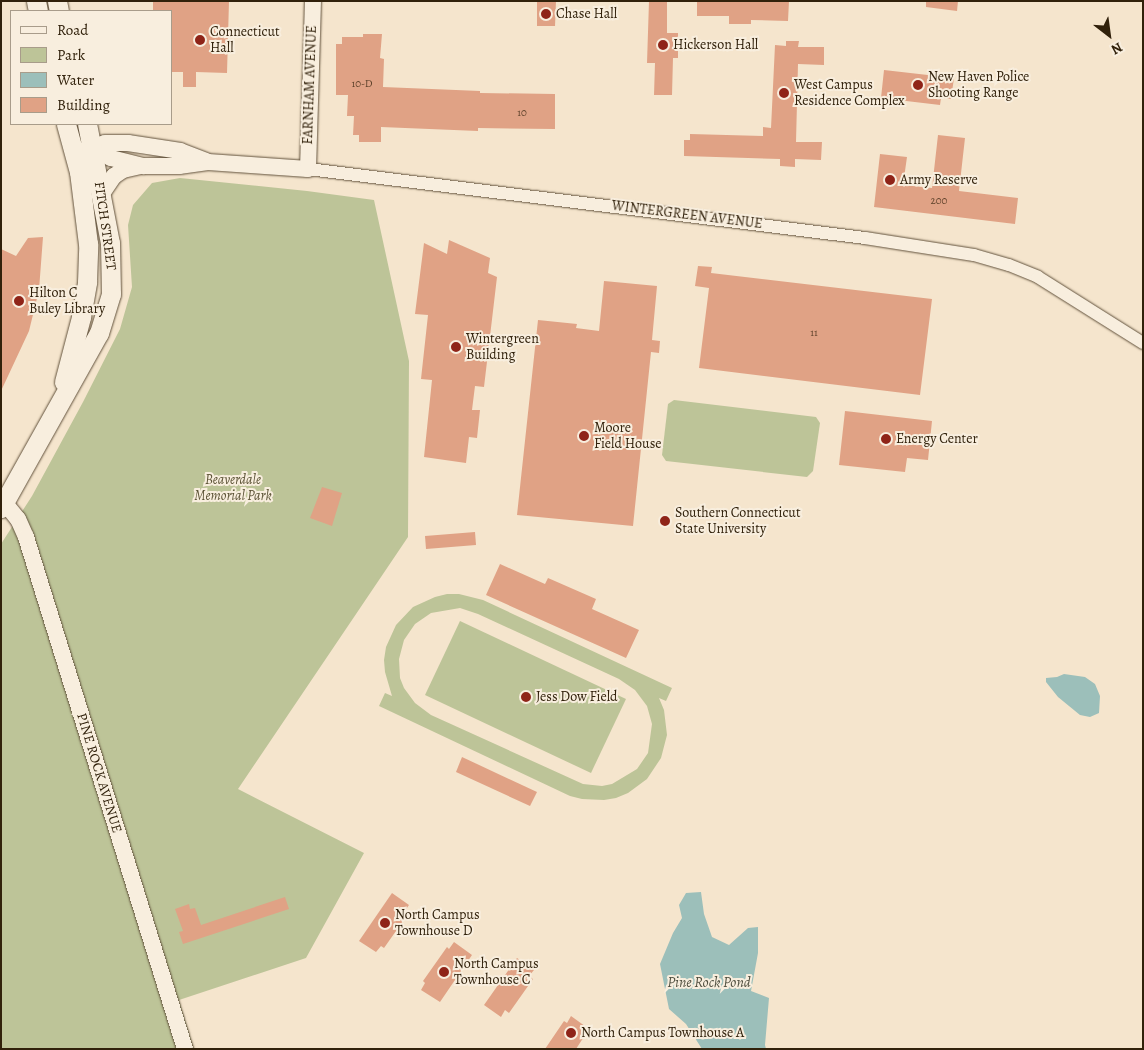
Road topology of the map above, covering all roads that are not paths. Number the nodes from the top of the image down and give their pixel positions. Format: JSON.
{"nodes":[{"id":1,"x":313,"y":1,"type":"edge"},
{"id":2,"x":66,"y":125,"type":"edge"},
{"id":3,"x":87,"y":125,"type":"edge"},
{"id":4,"x":92,"y":148,"type":"junction"},
{"id":5,"x":74,"y":153,"type":"junction"},
{"id":6,"x":208,"y":162,"type":"junction"},
{"id":7,"x":144,"y":166,"type":"junction"},
{"id":8,"x":308,"y":169,"type":"junction"},
{"id":9,"x":101,"y":195,"type":"junction"},
{"id":10,"x":1143,"y":343,"type":"edge"},
{"id":11,"x":44,"y":434,"type":"junction"},
{"id":12,"x":3,"y":505,"type":"edge"},
{"id":13,"x":185,"y":1049,"type":"edge"}],
"edges":[{"from":1,"to":8,"type":"street","name":"FARNHAM AVENUE"},
{"from":2,"to":5,"type":"main road","name":"FITCH STREET"},
{"from":3,"to":4,"type":"main road","name":"FITCH STREET"},
{"from":4,"to":5,"type":"street","name":"WINTERGREEN AVENUE"},
{"from":4,"to":6,"type":"street","name":"WINTERGREEN AVENUE"},
{"from":4,"to":7,"type":"street","name":"WINTERGREEN AVENUE"},
{"from":4,"to":9,"type":"main road","name":"FITCH STREET"},
{"from":5,"to":11,"type":"main road","name":"FITCH STREET"},
{"from":6,"to":7,"type":"street","name":"WINTERGREEN AVENUE"},
{"from":6,"to":8,"type":"street","name":"WINTERGREEN AVENUE"},
{"from":7,"to":9,"type":"street"},
{"from":8,"to":10,"type":"street","name":"WINTERGREEN AVENUE"},
{"from":9,"to":11,"type":"main road","name":"FITCH STREET"},
{"from":11,"to":12,"type":"main road","name":"FITCH STREET"},
{"from":12,"to":13,"type":"street","name":"PINE ROCK AVENUE"}]}
